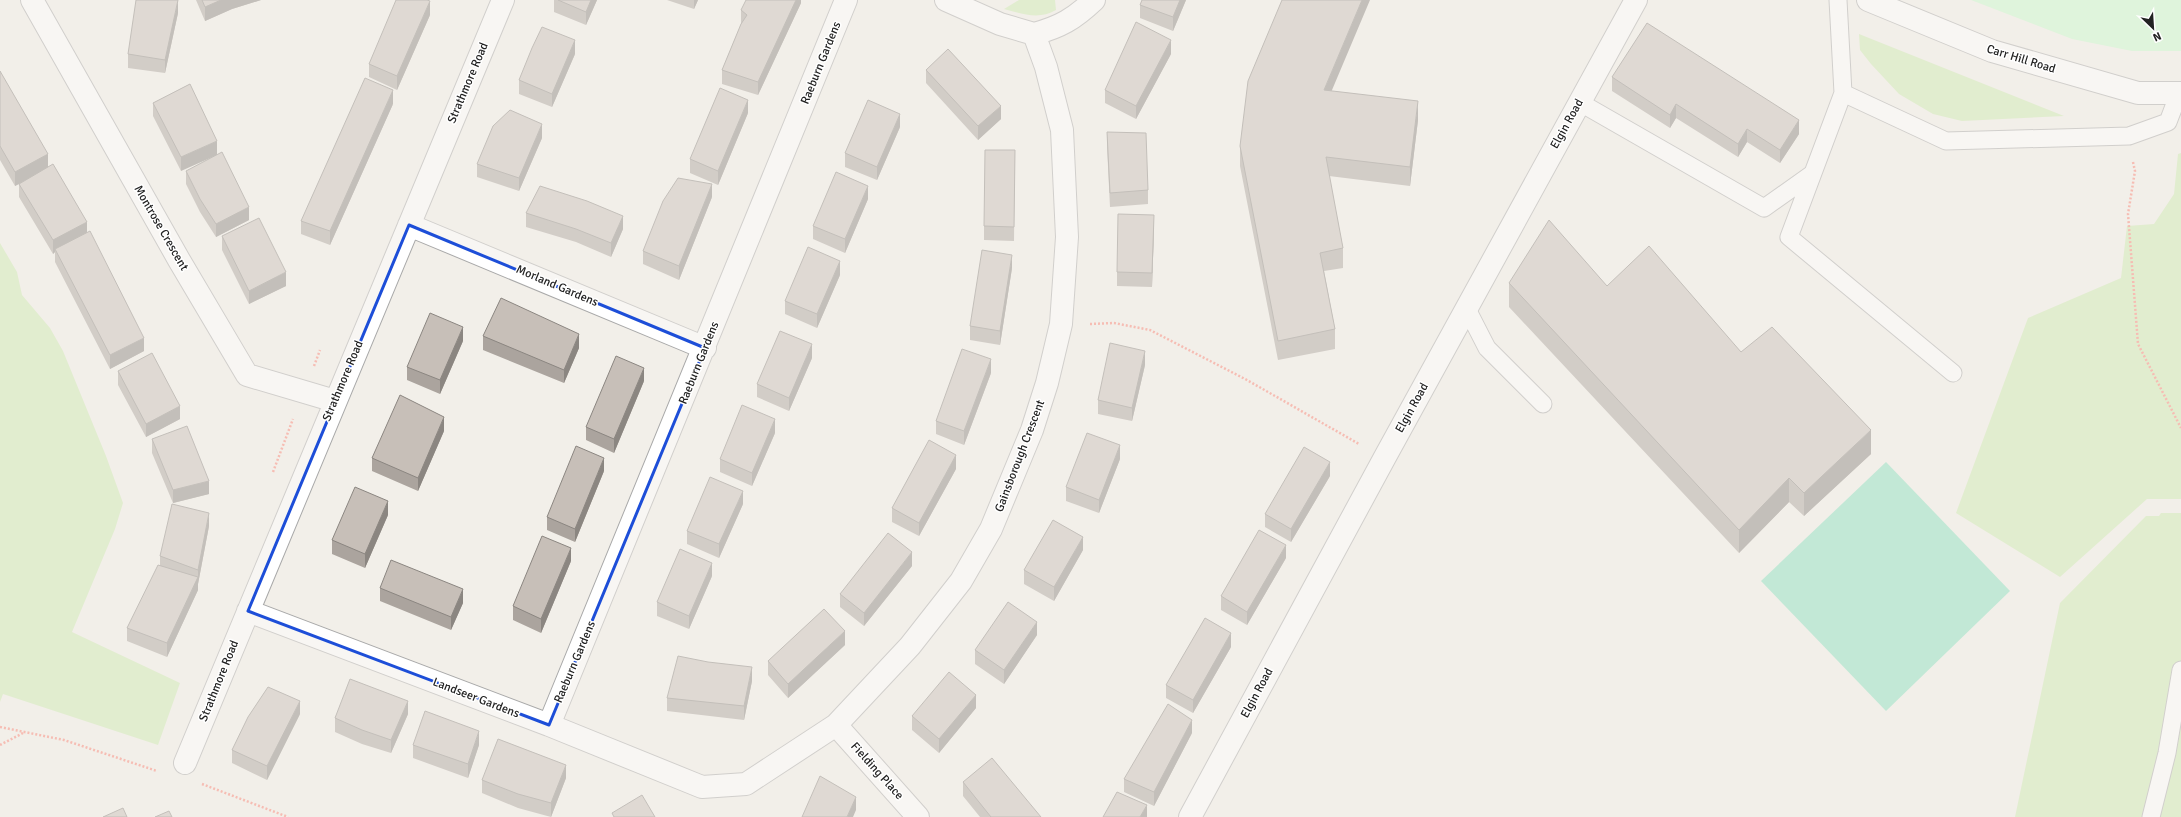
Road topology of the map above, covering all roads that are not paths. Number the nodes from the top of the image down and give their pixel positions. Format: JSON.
{"nodes":[{"id":1,"x":32,"y":0,"type":"edge"},
{"id":2,"x":503,"y":0,"type":"edge"},
{"id":3,"x":846,"y":0,"type":"edge"},
{"id":4,"x":946,"y":0,"type":"edge"},
{"id":5,"x":1094,"y":0,"type":"edge"},
{"id":6,"x":1636,"y":0,"type":"edge"},
{"id":7,"x":1838,"y":0,"type":"edge"},
{"id":8,"x":1868,"y":0,"type":"edge"},
{"id":9,"x":1034,"y":34,"type":"junction"},
{"id":10,"x":2180,"y":93,"type":"edge"},
{"id":11,"x":1843,"y":94,"type":"junction"},
{"id":12,"x":1579,"y":102,"type":"junction"},
{"id":13,"x":1812,"y":174,"type":"junction"},
{"id":14,"x":409,"y":225,"type":"junction"},
{"id":15,"x":1467,"y":308,"type":"junction"},
{"id":16,"x":705,"y":348,"type":"junction"},
{"id":17,"x":1953,"y":373,"type":"dead end"},
{"id":18,"x":335,"y":400,"type":"junction"},
{"id":19,"x":1543,"y":404,"type":"dead end"},
{"id":20,"x":248,"y":611,"type":"junction"},
{"id":21,"x":2181,"y":670,"type":"edge"},
{"id":22,"x":549,"y":725,"type":"junction"},
{"id":23,"x":836,"y":725,"type":"junction"},
{"id":24,"x":185,"y":764,"type":"dead end"},
{"id":25,"x":702,"y":787,"type":"joint"},
{"id":26,"x":918,"y":817,"type":"edge"},
{"id":27,"x":1190,"y":817,"type":"edge"},
{"id":28,"x":2151,"y":817,"type":"edge"}],
"edges":[{"from":1,"to":18,"type":"street","name":"Montrose Crescent"},
{"from":2,"to":14,"type":"street","name":"Strathmore Road"},
{"from":3,"to":16,"type":"street","name":"Raeburn Gardens"},
{"from":4,"to":9,"type":"street"},
{"from":5,"to":9,"type":"street"},
{"from":6,"to":12,"type":"street","name":"Elgin Road"},
{"from":7,"to":11,"type":"lane"},
{"from":8,"to":10,"type":"street","name":"Carr Hill Road"},
{"from":9,"to":23,"type":"street","name":"Gainsborough Crescent"},
{"from":10,"to":11,"type":"lane"},
{"from":11,"to":13,"type":"lane"},
{"from":12,"to":13,"type":"lane"},
{"from":12,"to":15,"type":"street","name":"Elgin Road"},
{"from":13,"to":17,"type":"lane"},
{"from":14,"to":16,"type":"street","name":"Morland Gardens"},
{"from":14,"to":18,"type":"street","name":"Strathmore Road"},
{"from":15,"to":19,"type":"lane"},
{"from":15,"to":27,"type":"street","name":"Elgin Road"},
{"from":16,"to":22,"type":"street","name":"Raeburn Gardens"},
{"from":18,"to":20,"type":"street","name":"Strathmore Road"},
{"from":20,"to":22,"type":"street","name":"Landseer Gardens"},
{"from":20,"to":24,"type":"street","name":"Strathmore Road"},
{"from":21,"to":28,"type":"lane"},
{"from":22,"to":25,"type":"street","name":"Landseer Gardens"},
{"from":23,"to":25,"type":"street","name":"Gainsborough Crescent"},
{"from":23,"to":26,"type":"street","name":"Fielding Place"}]}
